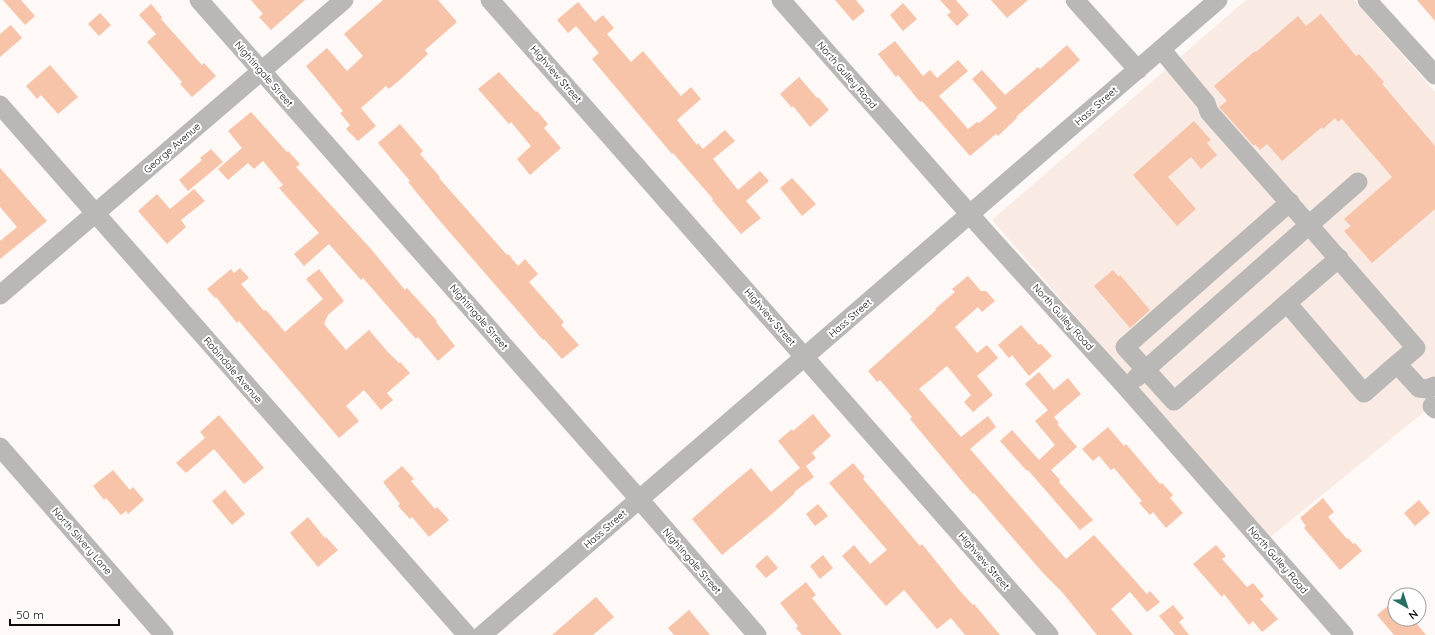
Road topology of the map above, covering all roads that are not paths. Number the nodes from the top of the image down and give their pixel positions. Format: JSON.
{"nodes":[{"id":1,"x":199,"y":0,"type":"edge"},
{"id":2,"x":344,"y":0,"type":"edge"},
{"id":3,"x":490,"y":0,"type":"edge"},
{"id":4,"x":781,"y":0,"type":"edge"},
{"id":5,"x":1076,"y":0,"type":"edge"},
{"id":6,"x":1218,"y":0,"type":"edge"},
{"id":7,"x":1367,"y":0,"type":"edge"},
{"id":8,"x":1161,"y":49,"type":"junction"},
{"id":9,"x":1138,"y":70,"type":"junction"},
{"id":10,"x":262,"y":71,"type":"junction"},
{"id":11,"x":1435,"y":74,"type":"edge"},
{"id":12,"x":0,"y":105,"type":"edge"},
{"id":13,"x":1358,"y":182,"type":"dead end"},
{"id":14,"x":1290,"y":202,"type":"junction"},
{"id":15,"x":96,"y":213,"type":"junction"},
{"id":16,"x":970,"y":215,"type":"junction"},
{"id":17,"x":1309,"y":225,"type":"junction"},
{"id":18,"x":1339,"y":258,"type":"junction"},
{"id":19,"x":0,"y":295,"type":"edge"},
{"id":20,"x":1287,"y":303,"type":"junction"},
{"id":21,"x":804,"y":357,"type":"junction"},
{"id":22,"x":1397,"y":364,"type":"junction"},
{"id":23,"x":1145,"y":369,"type":"junction"},
{"id":24,"x":1435,"y":386,"type":"edge"},
{"id":25,"x":1126,"y":387,"type":"junction"},
{"id":26,"x":1174,"y":402,"type":"junction"},
{"id":27,"x":1153,"y":418,"type":"junction"},
{"id":28,"x":0,"y":447,"type":"edge"},
{"id":29,"x":639,"y":499,"type":"junction"},
{"id":30,"x":164,"y":635,"type":"edge"},
{"id":31,"x":467,"y":635,"type":"edge"},
{"id":32,"x":482,"y":635,"type":"edge"},
{"id":33,"x":757,"y":635,"type":"edge"},
{"id":34,"x":1049,"y":635,"type":"edge"},
{"id":35,"x":1344,"y":635,"type":"edge"}],
"edges":[{"from":1,"to":10,"type":"street","name":"Nightingale Street"},
{"from":2,"to":10,"type":"street","name":"George Avenue"},
{"from":3,"to":21,"type":"street","name":"Highview Street"},
{"from":4,"to":16,"type":"street","name":"North Gulley Road"},
{"from":5,"to":9,"type":"street"},
{"from":6,"to":8,"type":"street","name":"Hass Street"},
{"from":7,"to":11,"type":"street"},
{"from":8,"to":9,"type":"street","name":"Hass Street"},
{"from":8,"to":14,"type":"street"},
{"from":9,"to":16,"type":"street","name":"Hass Street"},
{"from":10,"to":15,"type":"street","name":"George Avenue"},
{"from":10,"to":29,"type":"street","name":"Nightingale Street"},
{"from":12,"to":15,"type":"street","name":"Robindale Avenue"},
{"from":13,"to":17,"type":"street"},
{"from":14,"to":17,"type":"street"},
{"from":14,"to":23,"type":"street"},
{"from":15,"to":19,"type":"street","name":"George Avenue"},
{"from":15,"to":31,"type":"street","name":"Robindale Avenue"},
{"from":16,"to":21,"type":"street","name":"Hass Street"},
{"from":16,"to":25,"type":"street","name":"North Gulley Road"},
{"from":17,"to":18,"type":"street"},
{"from":17,"to":23,"type":"street"},
{"from":18,"to":20,"type":"street"},
{"from":18,"to":22,"type":"street"},
{"from":20,"to":22,"type":"street"},
{"from":20,"to":26,"type":"street"},
{"from":21,"to":29,"type":"street","name":"Hass Street"},
{"from":21,"to":34,"type":"street","name":"Highview Street"},
{"from":22,"to":24,"type":"street"},
{"from":23,"to":25,"type":"street"},
{"from":23,"to":26,"type":"street"},
{"from":25,"to":27,"type":"street","name":"North Gulley Road"},
{"from":26,"to":27,"type":"street"},
{"from":27,"to":35,"type":"street","name":"North Gulley Road"},
{"from":28,"to":30,"type":"street","name":"North Silvery Lane"},
{"from":29,"to":32,"type":"street","name":"Hass Street"},
{"from":29,"to":33,"type":"street","name":"Nightingale Street"}]}
